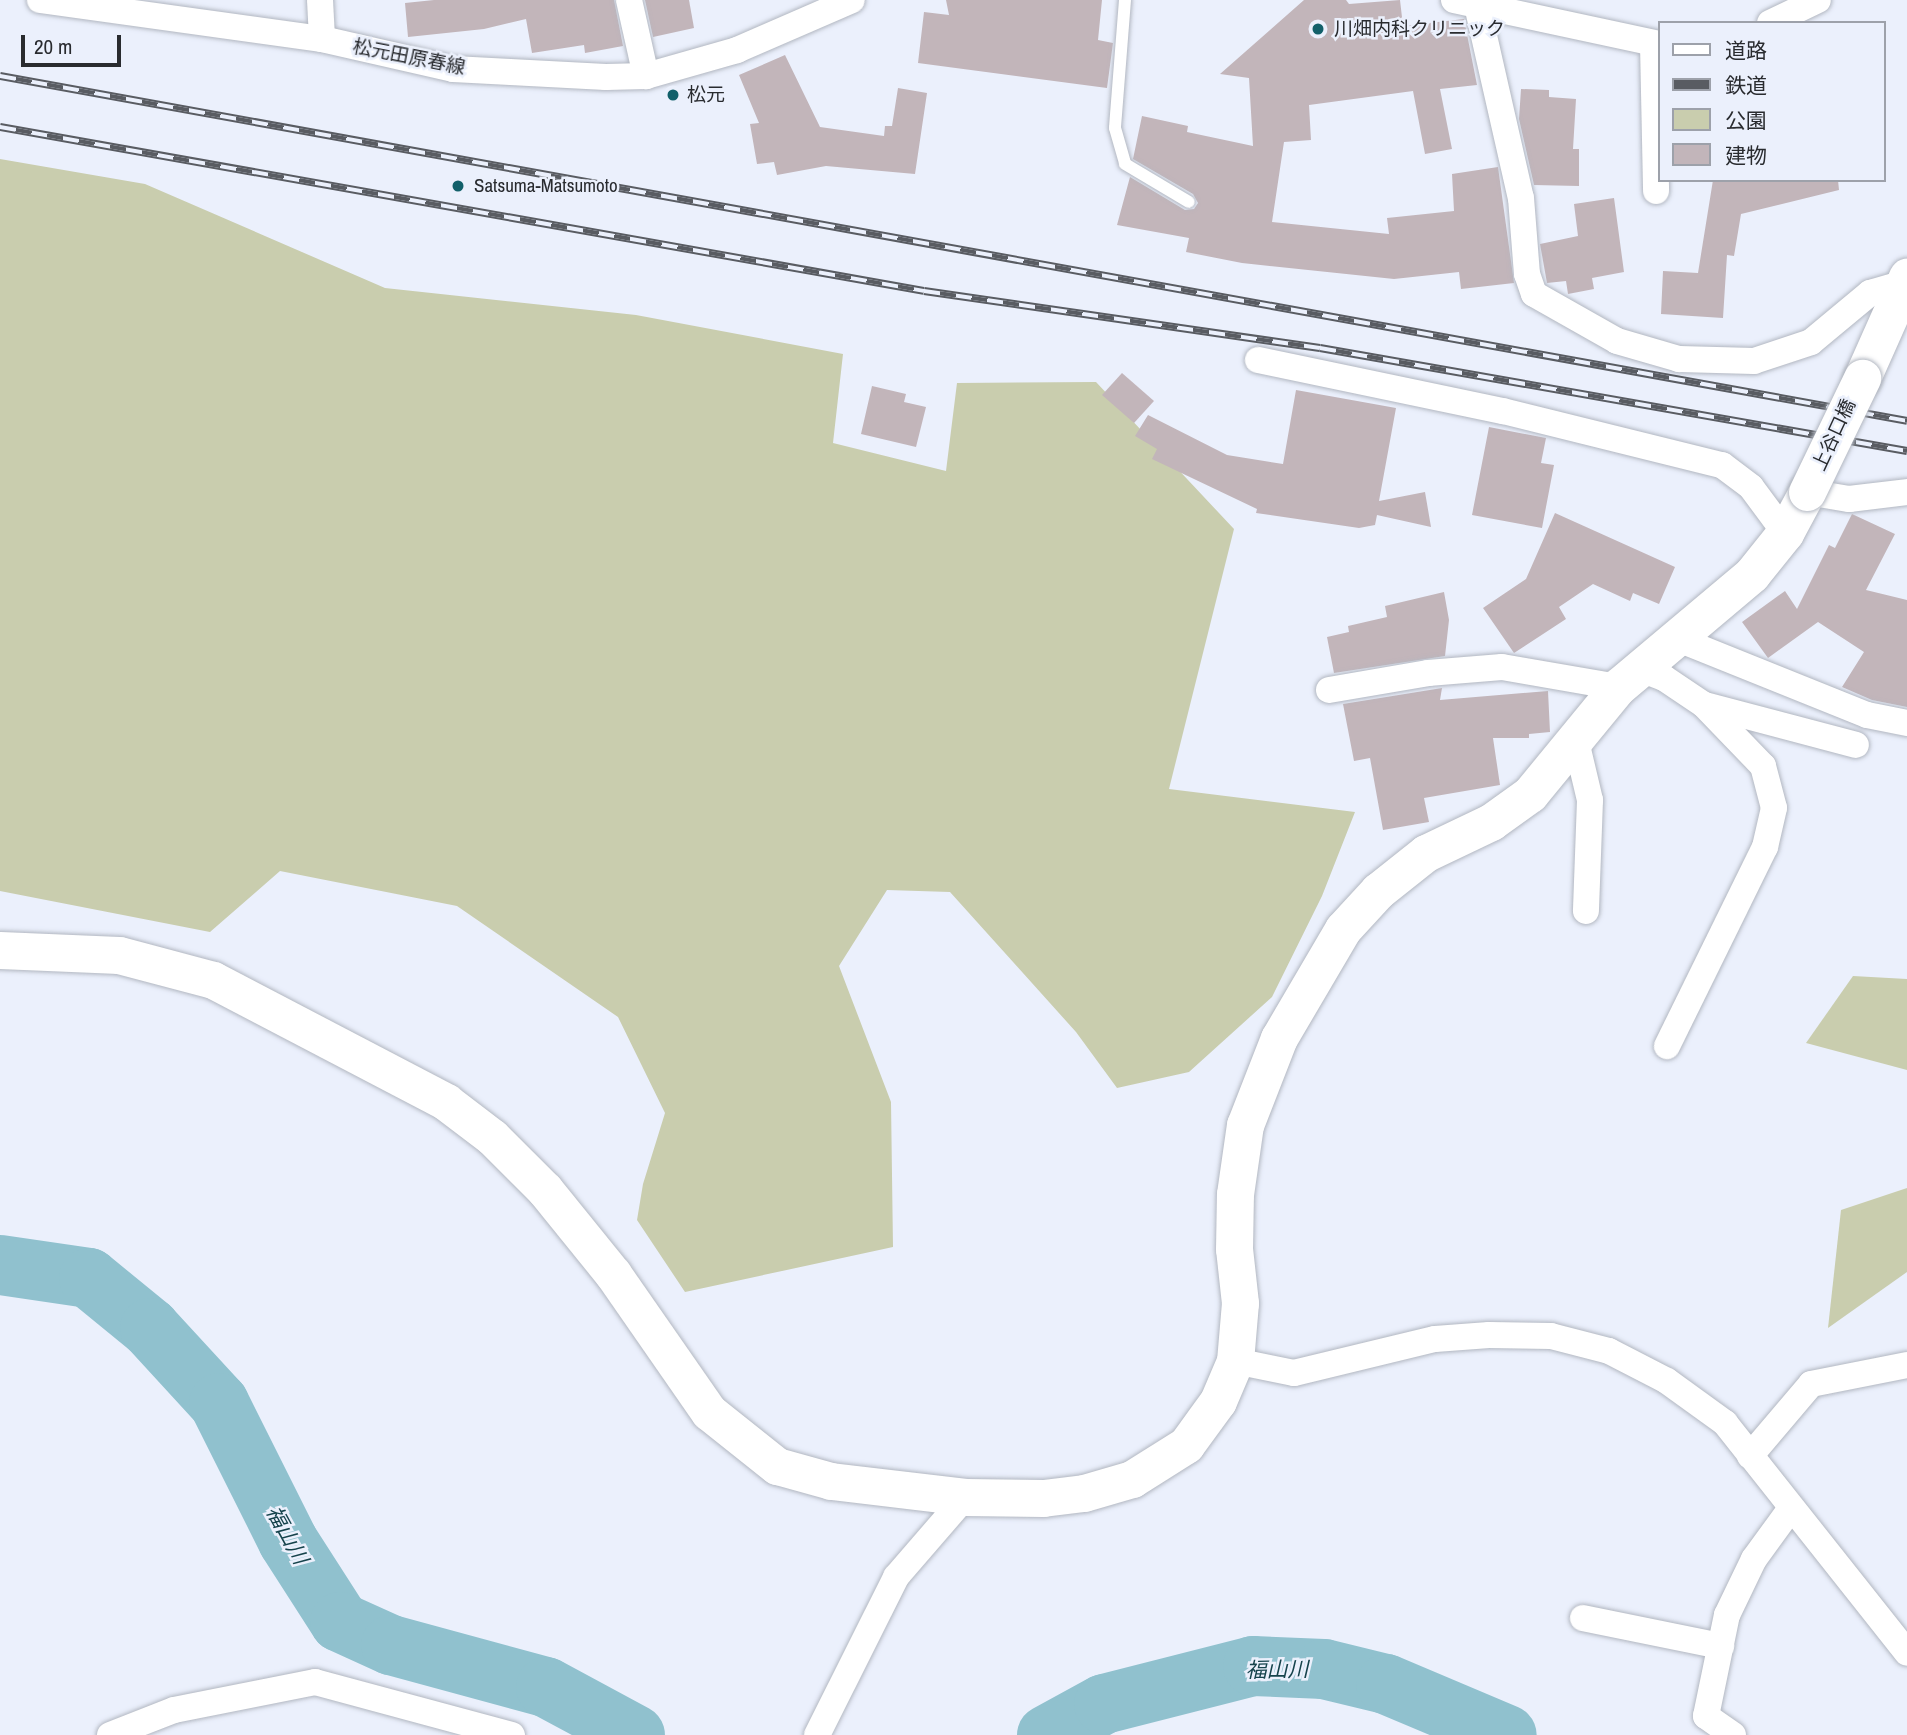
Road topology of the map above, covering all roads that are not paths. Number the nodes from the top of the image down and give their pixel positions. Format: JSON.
{"nodes":[{"id":1,"x":40,"y":0,"type":"edge"},
{"id":2,"x":320,"y":0,"type":"edge"},
{"id":3,"x":629,"y":0,"type":"edge"},
{"id":4,"x":852,"y":0,"type":"edge"},
{"id":5,"x":1125,"y":0,"type":"edge"},
{"id":6,"x":1465,"y":3,"type":"edge"},
{"id":7,"x":1810,"y":10,"type":"edge"},
{"id":8,"x":1776,"y":21,"type":"edge"},
{"id":9,"x":322,"y":39,"type":"junction"},
{"id":10,"x":1656,"y":44,"type":"edge"},
{"id":11,"x":646,"y":76,"type":"junction"},
{"id":12,"x":1656,"y":191,"type":"dead end"},
{"id":13,"x":1189,"y":202,"type":"dead end"},
{"id":14,"x":1906,"y":280,"type":"edge"},
{"id":15,"x":1258,"y":360,"type":"dead end"},
{"id":16,"x":1807,"y":492,"type":"junction"},
{"id":17,"x":1907,"y":492,"type":"edge"},
{"id":18,"x":1785,"y":533,"type":"junction"},
{"id":19,"x":1673,"y":637,"type":"junction"},
{"id":20,"x":1628,"y":678,"type":"junction"},
{"id":21,"x":1329,"y":690,"type":"dead end"},
{"id":22,"x":1704,"y":705,"type":"junction"},
{"id":23,"x":1907,"y":723,"type":"edge"},
{"id":24,"x":1576,"y":741,"type":"junction"},
{"id":25,"x":1856,"y":746,"type":"dead end"},
{"id":26,"x":1586,"y":911,"type":"dead end"},
{"id":27,"x":0,"y":950,"type":"edge"},
{"id":28,"x":1667,"y":1046,"type":"dead end"},
{"id":29,"x":1235,"y":1361,"type":"junction"},
{"id":30,"x":1907,"y":1365,"type":"edge"},
{"id":31,"x":1750,"y":1456,"type":"junction"},
{"id":32,"x":965,"y":1497,"type":"junction"},
{"id":33,"x":1791,"y":1507,"type":"junction"},
{"id":34,"x":1583,"y":1618,"type":"dead end"},
{"id":35,"x":1721,"y":1646,"type":"junction"},
{"id":36,"x":1907,"y":1653,"type":"edge"},
{"id":37,"x":110,"y":1735,"type":"edge"},
{"id":38,"x":512,"y":1735,"type":"edge"},
{"id":39,"x":817,"y":1735,"type":"edge"},
{"id":40,"x":1733,"y":1735,"type":"edge"}],
"edges":[{"from":1,"to":9,"type":"street","name":"松元田原春線"},
{"from":2,"to":9,"type":"street"},
{"from":3,"to":11,"type":"street"},
{"from":4,"to":11,"type":"street","name":"松元田原春線"},
{"from":5,"to":13,"type":"lane"},
{"from":6,"to":10,"type":"street"},
{"from":6,"to":14,"type":"street"},
{"from":7,"to":8,"type":"street"},
{"from":9,"to":11,"type":"street","name":"松元田原春線"},
{"from":10,"to":12,"type":"street"},
{"from":14,"to":16,"type":"street","name":"上谷口橋","bridge":true},
{"from":15,"to":18,"type":"street"},
{"from":16,"to":17,"type":"street"},
{"from":16,"to":18,"type":"street","name":"上谷口橋"},
{"from":18,"to":19,"type":"street","name":"上谷口橋"},
{"from":19,"to":20,"type":"street","name":"上谷口橋"},
{"from":19,"to":23,"type":"street"},
{"from":20,"to":21,"type":"street"},
{"from":20,"to":22,"type":"street"},
{"from":20,"to":24,"type":"street","name":"上谷口橋"},
{"from":22,"to":25,"type":"street"},
{"from":22,"to":28,"type":"street"},
{"from":24,"to":26,"type":"street"},
{"from":24,"to":29,"type":"street","name":"上谷口橋"},
{"from":27,"to":32,"type":"street","name":"上谷口橋"},
{"from":29,"to":31,"type":"street"},
{"from":29,"to":32,"type":"street","name":"上谷口橋"},
{"from":30,"to":31,"type":"street"},
{"from":31,"to":33,"type":"street"},
{"from":32,"to":39,"type":"street"},
{"from":33,"to":35,"type":"street"},
{"from":33,"to":36,"type":"street"},
{"from":34,"to":35,"type":"street"},
{"from":35,"to":40,"type":"street"},
{"from":37,"to":38,"type":"street"}]}
